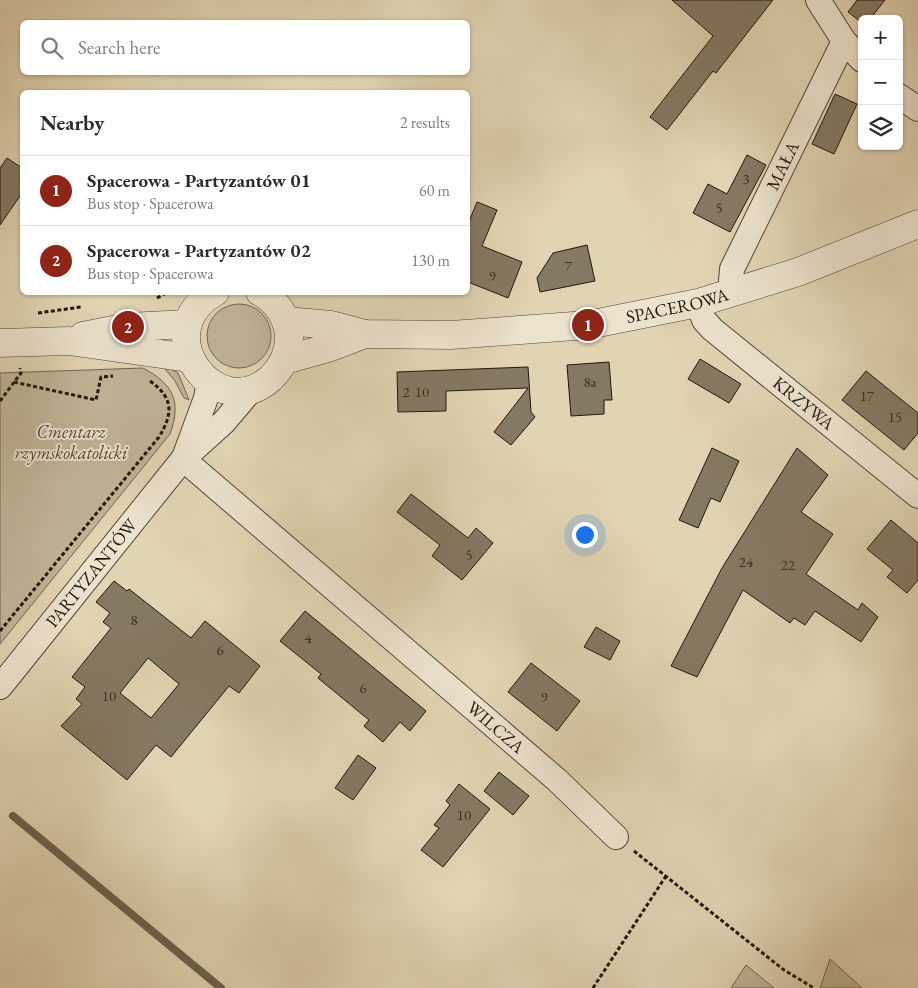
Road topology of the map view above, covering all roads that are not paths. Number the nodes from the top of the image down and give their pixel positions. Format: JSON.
{"nodes":[{"id":1,"x":818,"y":0,"type":"edge"},
{"id":2,"x":844,"y":41,"type":"junction"},
{"id":3,"x":858,"y":56,"type":"edge"},
{"id":4,"x":903,"y":99,"type":"edge"},
{"id":5,"x":918,"y":109,"type":"edge"},
{"id":6,"x":918,"y":224,"type":"edge"},
{"id":7,"x":730,"y":293,"type":"junction"},
{"id":8,"x":210,"y":295,"type":"edge"},
{"id":9,"x":264,"y":295,"type":"edge"},
{"id":10,"x":698,"y":303,"type":"junction"},
{"id":11,"x":286,"y":320,"type":"junction"},
{"id":12,"x":188,"y":324,"type":"junction"},
{"id":13,"x":365,"y":334,"type":"junction"},
{"id":14,"x":69,"y":340,"type":"junction"},
{"id":15,"x":0,"y":343,"type":"edge"},
{"id":16,"x":189,"y":358,"type":"junction"},
{"id":17,"x":285,"y":360,"type":"junction"},
{"id":18,"x":209,"y":382,"type":"junction"},
{"id":19,"x":252,"y":388,"type":"junction"},
{"id":20,"x":183,"y":459,"type":"junction"},
{"id":21,"x":918,"y":496,"type":"edge"},
{"id":22,"x":0,"y":687,"type":"edge"},
{"id":23,"x":616,"y":837,"type":"road end"}],
"edges":[{"from":1,"to":2,"type":"street"},
{"from":2,"to":3,"type":"street"},
{"from":2,"to":7,"type":"street","name":"MAŁA"},
{"from":4,"to":5,"type":"street"},
{"from":6,"to":7,"type":"street","name":"SPACEROWA"},
{"from":7,"to":10,"type":"street","name":"SPACEROWA"},
{"from":8,"to":12,"type":"street"},
{"from":9,"to":11,"type":"street"},
{"from":10,"to":13,"type":"street","name":"SPACEROWA"},
{"from":10,"to":21,"type":"street","name":"KRZYWA"},
{"from":11,"to":13,"type":"street","name":"SPACEROWA"},
{"from":11,"to":17,"type":"street"},
{"from":12,"to":14,"type":"street"},
{"from":12,"to":16,"type":"street"},
{"from":13,"to":17,"type":"street","name":"SPACEROWA"},
{"from":14,"to":15,"type":"street"},
{"from":14,"to":16,"type":"street"},
{"from":16,"to":18,"type":"street"},
{"from":17,"to":19,"type":"street"},
{"from":18,"to":19,"type":"street"},
{"from":18,"to":20,"type":"street","name":"PARTYZANTÓW"},
{"from":19,"to":20,"type":"street","name":"PARTYZANTÓW"},
{"from":20,"to":22,"type":"street","name":"PARTYZANTÓW"},
{"from":20,"to":23,"type":"street","name":"WILCZA"}]}
